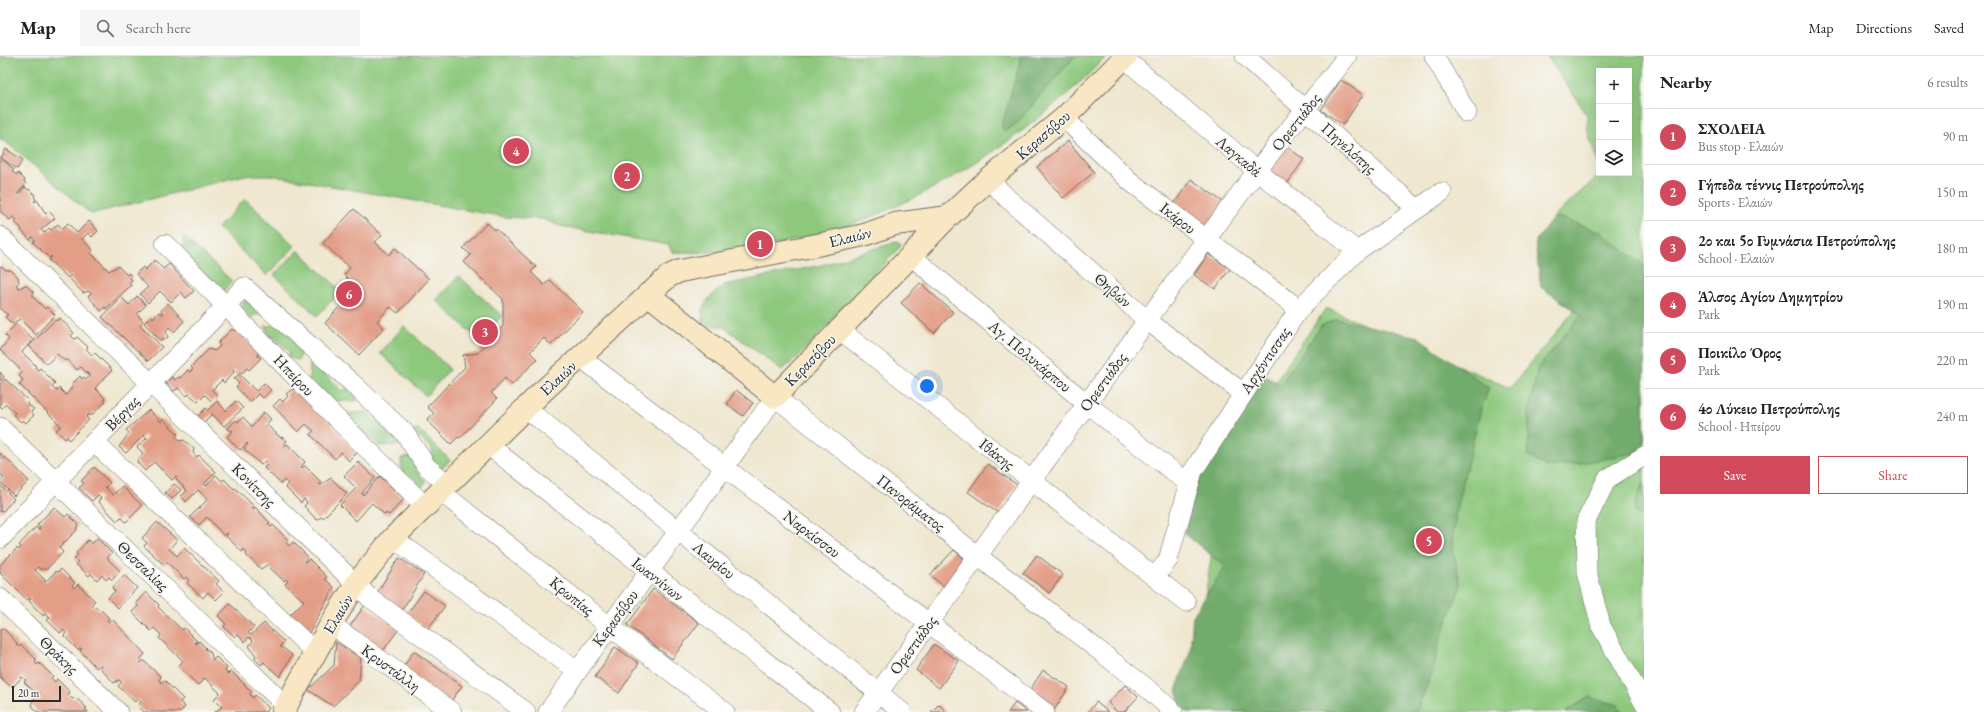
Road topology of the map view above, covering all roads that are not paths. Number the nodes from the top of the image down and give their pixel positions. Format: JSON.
{"nodes":[{"id":1,"x":1245,"y":56,"type":"edge"},
{"id":2,"x":1347,"y":56,"type":"edge"},
{"id":3,"x":1434,"y":56,"type":"edge"},
{"id":4,"x":1125,"y":57,"type":"edge"},
{"id":5,"x":1306,"y":110,"type":"junction"},
{"id":6,"x":1467,"y":113,"type":"dead end"},
{"id":7,"x":1064,"y":118,"type":"junction"},
{"id":8,"x":1257,"y":171,"type":"junction"},
{"id":9,"x":989,"y":180,"type":"junction"},
{"id":10,"x":1442,"y":192,"type":"dead end"},
{"id":11,"x":1417,"y":209,"type":"junction"},
{"id":12,"x":948,"y":217,"type":"junction"},
{"id":13,"x":0,"y":236,"type":"edge"},
{"id":14,"x":1207,"y":241,"type":"junction"},
{"id":15,"x":164,"y":244,"type":"dead end"},
{"id":16,"x":1357,"y":251,"type":"junction"},
{"id":17,"x":910,"y":255,"type":"junction"},
{"id":18,"x":244,"y":287,"type":"joint"},
{"id":19,"x":648,"y":294,"type":"junction"},
{"id":20,"x":226,"y":304,"type":"junction"},
{"id":21,"x":1299,"y":309,"type":"junction"},
{"id":22,"x":1148,"y":321,"type":"junction"},
{"id":23,"x":840,"y":330,"type":"junction"},
{"id":24,"x":580,"y":357,"type":"junction"},
{"id":25,"x":150,"y":382,"type":"junction"},
{"id":26,"x":1243,"y":393,"type":"junction"},
{"id":27,"x":775,"y":397,"type":"junction"},
{"id":28,"x":1087,"y":404,"type":"junction"},
{"id":29,"x":526,"y":408,"type":"junction"},
{"id":30,"x":0,"y":427,"type":"edge"},
{"id":31,"x":94,"y":442,"type":"junction"},
{"id":32,"x":488,"y":445,"type":"junction"},
{"id":33,"x":1644,"y":456,"type":"edge"},
{"id":34,"x":724,"y":467,"type":"junction"},
{"id":35,"x":56,"y":480,"type":"junction"},
{"id":36,"x":1031,"y":480,"type":"junction"},
{"id":37,"x":1190,"y":484,"type":"junction"},
{"id":38,"x":438,"y":494,"type":"junction"},
{"id":39,"x":678,"y":531,"type":"junction"},
{"id":40,"x":393,"y":538,"type":"junction"},
{"id":41,"x":0,"y":539,"type":"edge"},
{"id":42,"x":978,"y":557,"type":"junction"},
{"id":43,"x":648,"y":572,"type":"junction"},
{"id":44,"x":1156,"y":578,"type":"junction"},
{"id":45,"x":356,"y":584,"type":"junction"},
{"id":46,"x":0,"y":598,"type":"edge"},
{"id":47,"x":1186,"y":602,"type":"dead end"},
{"id":48,"x":331,"y":624,"type":"junction"},
{"id":49,"x":929,"y":624,"type":"junction"},
{"id":50,"x":609,"y":626,"type":"junction"},
{"id":51,"x":315,"y":652,"type":"junction"},
{"id":52,"x":577,"y":671,"type":"junction"},
{"id":53,"x":878,"y":692,"type":"junction"},
{"id":54,"x":1644,"y":703,"type":"edge"},
{"id":55,"x":284,"y":709,"type":"edge"},
{"id":56,"x":1169,"y":711,"type":"edge"},
{"id":57,"x":118,"y":712,"type":"edge"},
{"id":58,"x":452,"y":712,"type":"edge"},
{"id":59,"x":526,"y":712,"type":"edge"},
{"id":60,"x":548,"y":712,"type":"edge"},
{"id":61,"x":725,"y":712,"type":"edge"},
{"id":62,"x":830,"y":712,"type":"edge"},
{"id":63,"x":864,"y":712,"type":"edge"},
{"id":64,"x":902,"y":712,"type":"edge"},
{"id":65,"x":1044,"y":712,"type":"edge"}],
"edges":[{"from":1,"to":5,"type":"street","name":"Πηνελόπης"},
{"from":2,"to":5,"type":"street","name":"Ορεστιάδος"},
{"from":3,"to":6,"type":"street"},
{"from":4,"to":7,"type":"street","name":"Κερασόβου"},
{"from":4,"to":8,"type":"street","name":"Λαγκαδά"},
{"from":5,"to":8,"type":"street","name":"Ορεστιάδος"},
{"from":5,"to":11,"type":"street","name":"Πηνελόπης"},
{"from":7,"to":9,"type":"street","name":"Κερασόβου"},
{"from":7,"to":14,"type":"street","name":"Ικάρου"},
{"from":8,"to":14,"type":"street","name":"Ορεστιάδος"},
{"from":8,"to":16,"type":"street","name":"Λαγκαδά"},
{"from":9,"to":12,"type":"street","name":"Κερασόβου"},
{"from":9,"to":22,"type":"street","name":"Θηβών"},
{"from":10,"to":11,"type":"street","name":"Αρχόντισσας"},
{"from":11,"to":16,"type":"street","name":"Αρχόντισσας"},
{"from":12,"to":17,"type":"street","name":"Κερασόβου"},
{"from":12,"to":19,"type":"street","name":"Ελαιών"},
{"from":13,"to":25,"type":"street","name":"Κονίτσης"},
{"from":14,"to":21,"type":"street","name":"Ικάρου"},
{"from":14,"to":22,"type":"street","name":"Ορεστιάδος"},
{"from":15,"to":20,"type":"street","name":"Ηπείρου"},
{"from":16,"to":21,"type":"street","name":"Αρχόντισσας"},
{"from":17,"to":23,"type":"street","name":"Κερασόβου"},
{"from":17,"to":28,"type":"street","name":"Αγ. Πολυκάρπου"},
{"from":18,"to":20,"type":"street","name":"Βέργας"},
{"from":18,"to":38,"type":"street","name":"Ηπείρου"},
{"from":19,"to":24,"type":"street","name":"Ελαιών"},
{"from":19,"to":27,"type":"street","name":"Πανοράματος"},
{"from":20,"to":25,"type":"street","name":"Βέργας"},
{"from":20,"to":38,"type":"street","name":"Ηπείρου"},
{"from":21,"to":26,"type":"street","name":"Αρχόντισσας"},
{"from":22,"to":26,"type":"street","name":"Θηβών"},
{"from":22,"to":28,"type":"street","name":"Ορεστιάδος"},
{"from":23,"to":27,"type":"street","name":"Κερασόβου"},
{"from":23,"to":36,"type":"street","name":"Ιθάκης"},
{"from":24,"to":29,"type":"street","name":"Ελαιών"},
{"from":24,"to":34,"type":"street","name":"Ναρκίσσου"},
{"from":25,"to":31,"type":"street","name":"Βέργας"},
{"from":25,"to":45,"type":"street","name":"Κονίτσης"},
{"from":26,"to":37,"type":"street","name":"Αρχόντισσας"},
{"from":27,"to":34,"type":"street","name":"Κερασόβου"},
{"from":27,"to":42,"type":"street","name":"Πανοράματος"},
{"from":28,"to":36,"type":"street","name":"Ορεστιάδος"},
{"from":28,"to":37,"type":"street","name":"Αγ. Πολυκάρπου"},
{"from":29,"to":32,"type":"street","name":"Ελαιών"},
{"from":29,"to":39,"type":"street","name":"Λαυρίου"},
{"from":30,"to":35,"type":"street","name":"Θεσσαλίας"},
{"from":31,"to":35,"type":"street","name":"Βέργας"},
{"from":31,"to":51,"type":"street"},
{"from":32,"to":38,"type":"street","name":"Ελαιών"},
{"from":32,"to":43,"type":"street","name":"Ιωαννίνων"},
{"from":33,"to":54,"type":"street"},
{"from":34,"to":39,"type":"street","name":"Κερασόβου"},
{"from":34,"to":49,"type":"street","name":"Ναρκίσσου"},
{"from":35,"to":41,"type":"street","name":"Βέργας"},
{"from":35,"to":55,"type":"street","name":"Θεσσαλίας"},
{"from":36,"to":42,"type":"street","name":"Ορεστιάδος"},
{"from":36,"to":44,"type":"street","name":"Ιθάκης"},
{"from":37,"to":44,"type":"street","name":"Αρχόντισσας"},
{"from":38,"to":40,"type":"street","name":"Ελαιών"},
{"from":38,"to":50,"type":"street","name":"Κρωπίας"},
{"from":39,"to":43,"type":"street","name":"Κερασόβου"},
{"from":39,"to":53,"type":"street","name":"Λαυρίου"},
{"from":40,"to":45,"type":"street","name":"Ελαιών"},
{"from":40,"to":52,"type":"street"},
{"from":42,"to":49,"type":"street","name":"Ορεστιάδος"},
{"from":42,"to":56,"type":"street","name":"Πανοράματος"},
{"from":43,"to":50,"type":"street","name":"Κερασόβου"},
{"from":43,"to":62,"type":"street","name":"Ιωαννίνων"},
{"from":44,"to":47,"type":"street","name":"Ιθάκης"},
{"from":45,"to":48,"type":"street","name":"Ελαιών"},
{"from":45,"to":59,"type":"street","name":"Κονίτσης"},
{"from":46,"to":57,"type":"street","name":"Θράκης"},
{"from":48,"to":51,"type":"street","name":"Ελαιών"},
{"from":48,"to":58,"type":"street","name":"Κρυστάλλη"},
{"from":49,"to":53,"type":"street","name":"Ορεστιάδος"},
{"from":49,"to":65,"type":"street","name":"Ναρκίσσου"},
{"from":50,"to":52,"type":"street","name":"Κερασόβου"},
{"from":50,"to":61,"type":"street","name":"Κρωπίας"},
{"from":51,"to":55,"type":"street","name":"Ελαιών"},
{"from":52,"to":60,"type":"street","name":"Κερασόβου"},
{"from":53,"to":63,"type":"street","name":"Ορεστιάδος"},
{"from":53,"to":64,"type":"street","name":"Λαυρίου"}]}
